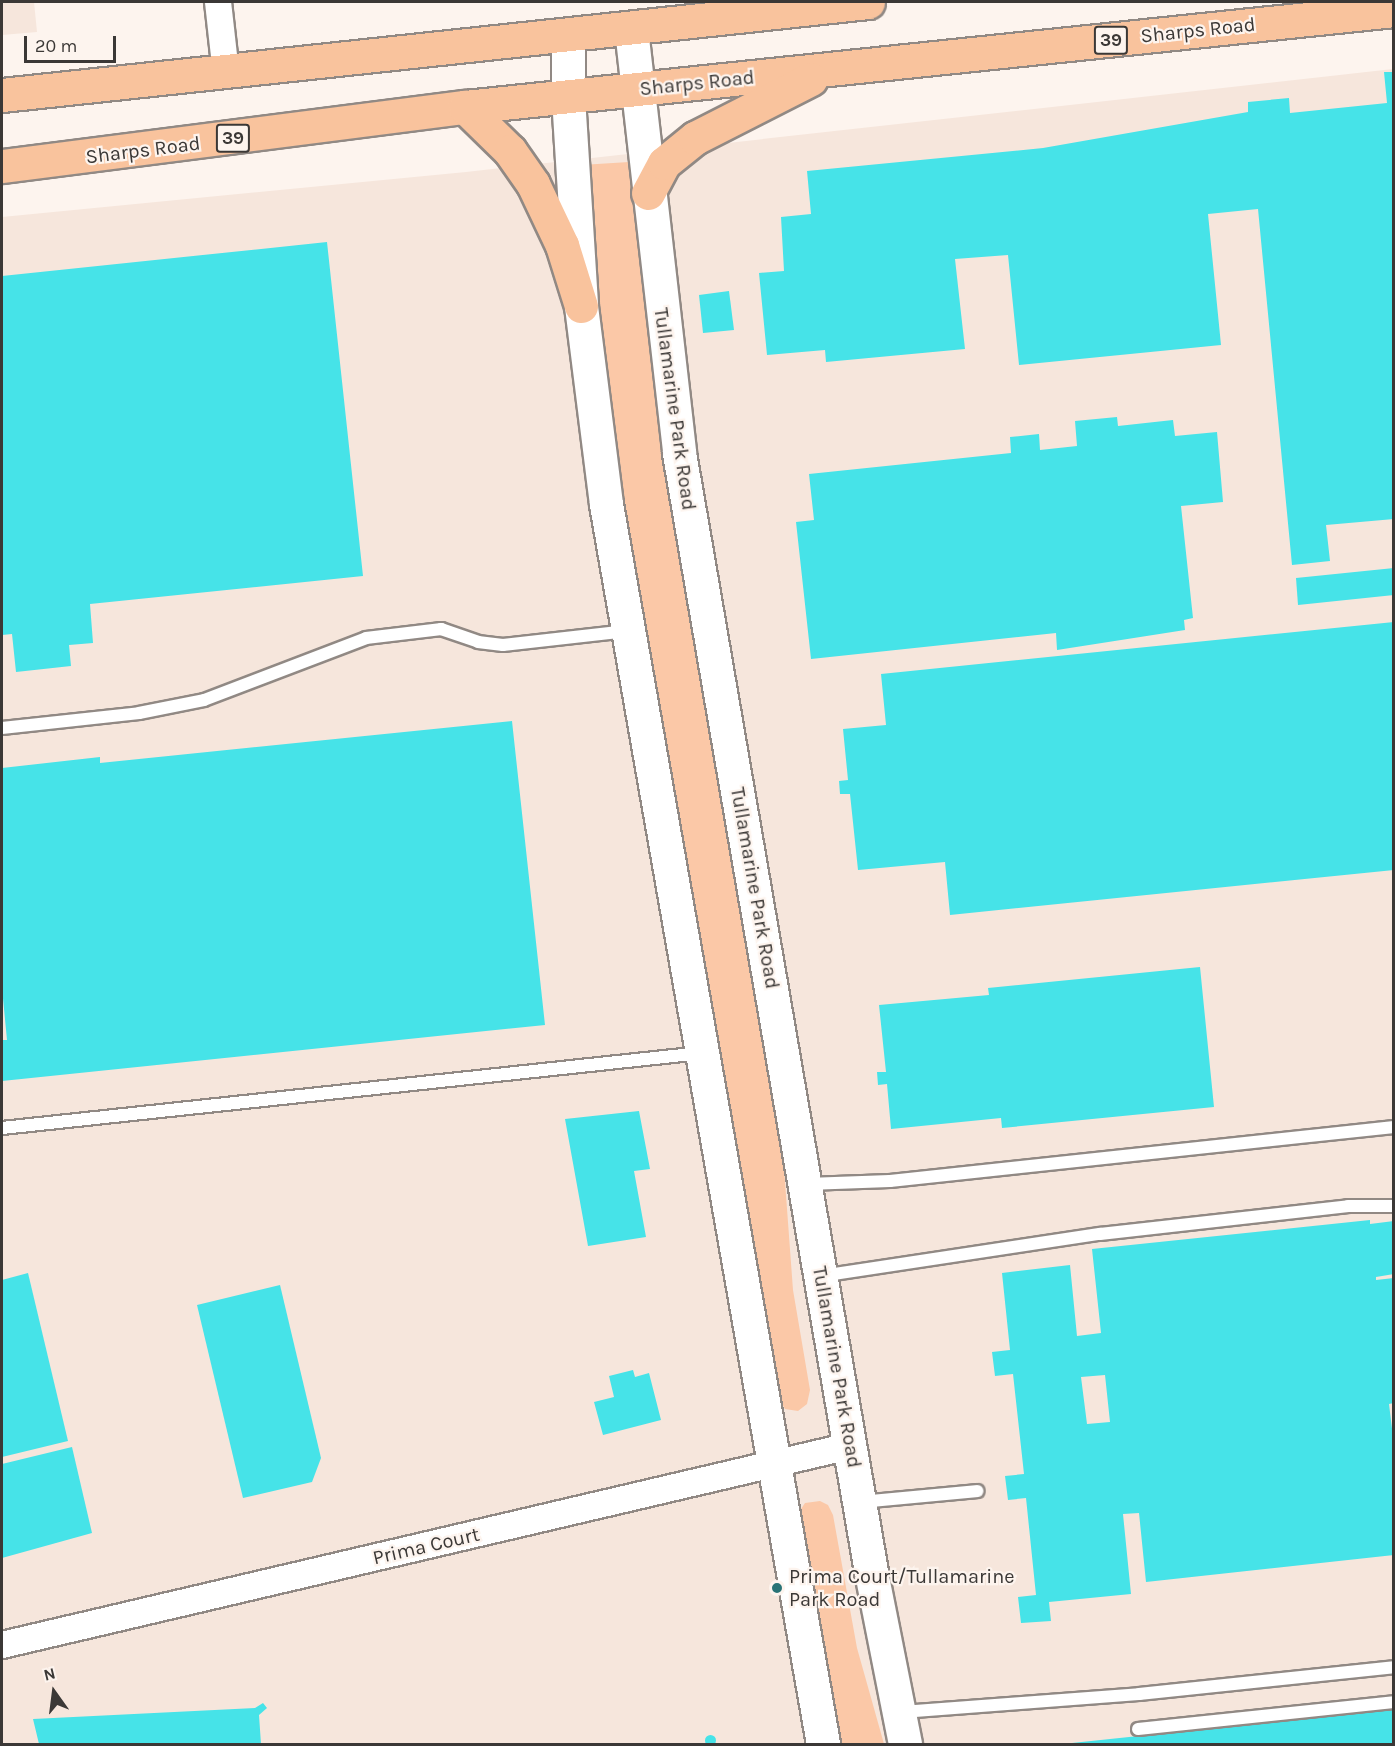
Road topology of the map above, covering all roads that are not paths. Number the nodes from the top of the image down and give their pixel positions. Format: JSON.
{"nodes":[{"id":1,"x":218,"y":2,"type":"edge"},
{"id":2,"x":868,"y":2,"type":"edge"},
{"id":3,"x":1394,"y":10,"type":"edge"},
{"id":4,"x":631,"y":28,"type":"junction"},
{"id":5,"x":568,"y":36,"type":"junction"},
{"id":6,"x":829,"y":69,"type":"junction"},
{"id":7,"x":226,"y":73,"type":"junction"},
{"id":8,"x":636,"y":89,"type":"junction"},
{"id":9,"x":2,"y":95,"type":"edge"},
{"id":10,"x":568,"y":97,"type":"junction"},
{"id":11,"x":465,"y":107,"type":"junction"},
{"id":12,"x":2,"y":166,"type":"edge"},
{"id":13,"x":648,"y":193,"type":"junction"},
{"id":14,"x":581,"y":306,"type":"junction"},
{"id":15,"x":628,"y":631,"type":"junction"},
{"id":16,"x":2,"y":728,"type":"edge"},
{"id":17,"x":702,"y":1053,"type":"junction"},
{"id":18,"x":1394,"y":1127,"type":"edge"},
{"id":19,"x":2,"y":1128,"type":"edge"},
{"id":20,"x":806,"y":1184,"type":"junction"},
{"id":21,"x":1394,"y":1206,"type":"edge"},
{"id":22,"x":821,"y":1276,"type":"junction"},
{"id":23,"x":850,"y":1446,"type":"junction"},
{"id":24,"x":774,"y":1464,"type":"junction"},
{"id":25,"x":978,"y":1491,"type":"dead end"},
{"id":26,"x":860,"y":1502,"type":"junction"},
{"id":27,"x":2,"y":1646,"type":"edge"},
{"id":28,"x":1394,"y":1667,"type":"edge"},
{"id":29,"x":1394,"y":1702,"type":"edge"},
{"id":30,"x":900,"y":1712,"type":"junction"},
{"id":31,"x":1138,"y":1729,"type":"dead end"},
{"id":32,"x":823,"y":1744,"type":"edge"},
{"id":33,"x":905,"y":1744,"type":"edge"}],
"edges":[{"from":1,"to":7,"type":"street"},
{"from":2,"to":4,"type":"main road"},
{"from":3,"to":6,"type":"main road","name":"Sharps Road","number":"39"},
{"from":4,"to":5,"type":"main road"},
{"from":4,"to":8,"type":"street","name":"Tullamarine Park Road"},
{"from":5,"to":7,"type":"main road"},
{"from":5,"to":10,"type":"street"},
{"from":6,"to":8,"type":"main road","name":"Sharps Road","number":"39"},
{"from":6,"to":13,"type":"main road"},
{"from":7,"to":9,"type":"main road"},
{"from":8,"to":10,"type":"main road","name":"Sharps Road","number":"39"},
{"from":8,"to":13,"type":"street","name":"Tullamarine Park Road"},
{"from":10,"to":11,"type":"main road","name":"Sharps Road","number":"39"},
{"from":10,"to":14,"type":"street"},
{"from":11,"to":12,"type":"main road","name":"Sharps Road","number":"39"},
{"from":11,"to":14,"type":"main road"},
{"from":13,"to":20,"type":"street","name":"Tullamarine Park Road"},
{"from":14,"to":15,"type":"street"},
{"from":15,"to":16,"type":"lane"},
{"from":15,"to":17,"type":"street"},
{"from":17,"to":19,"type":"lane"},
{"from":17,"to":24,"type":"street"},
{"from":18,"to":20,"type":"lane"},
{"from":20,"to":22,"type":"street","name":"Tullamarine Park Road"},
{"from":21,"to":22,"type":"lane"},
{"from":22,"to":23,"type":"street","name":"Tullamarine Park Road"},
{"from":23,"to":24,"type":"street","name":"Prima Court"},
{"from":23,"to":26,"type":"street","name":"Tullamarine Park Road"},
{"from":24,"to":27,"type":"street","name":"Prima Court"},
{"from":24,"to":32,"type":"street"},
{"from":25,"to":26,"type":"lane"},
{"from":26,"to":30,"type":"street","name":"Tullamarine Park Road"},
{"from":28,"to":30,"type":"lane"},
{"from":29,"to":31,"type":"lane"},
{"from":30,"to":33,"type":"street","name":"Tullamarine Park Road"}]}
